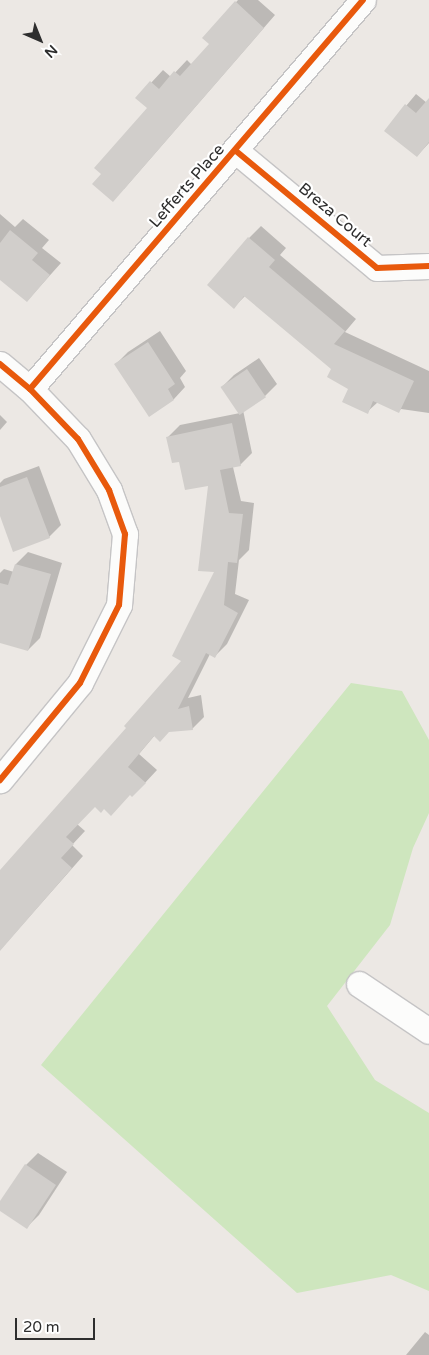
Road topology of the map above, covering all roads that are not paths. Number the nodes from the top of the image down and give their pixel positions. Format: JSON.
{"nodes":[{"id":1,"x":363,"y":0,"type":"edge"},
{"id":2,"x":236,"y":151,"type":"junction"},
{"id":3,"x":429,"y":266,"type":"edge"},
{"id":4,"x":0,"y":364,"type":"edge"},
{"id":5,"x":30,"y":390,"type":"junction"},
{"id":6,"x":0,"y":780,"type":"edge"},
{"id":7,"x":359,"y":984,"type":"dead end"},
{"id":8,"x":429,"y":1031,"type":"edge"}],
"edges":[{"from":1,"to":2,"type":"street","name":"Lefferts Place"},
{"from":2,"to":3,"type":"street","name":"Breza Court"},
{"from":2,"to":5,"type":"street","name":"Lefferts Place"},
{"from":4,"to":5,"type":"street"},
{"from":5,"to":6,"type":"street"},
{"from":7,"to":8,"type":"street"}]}
